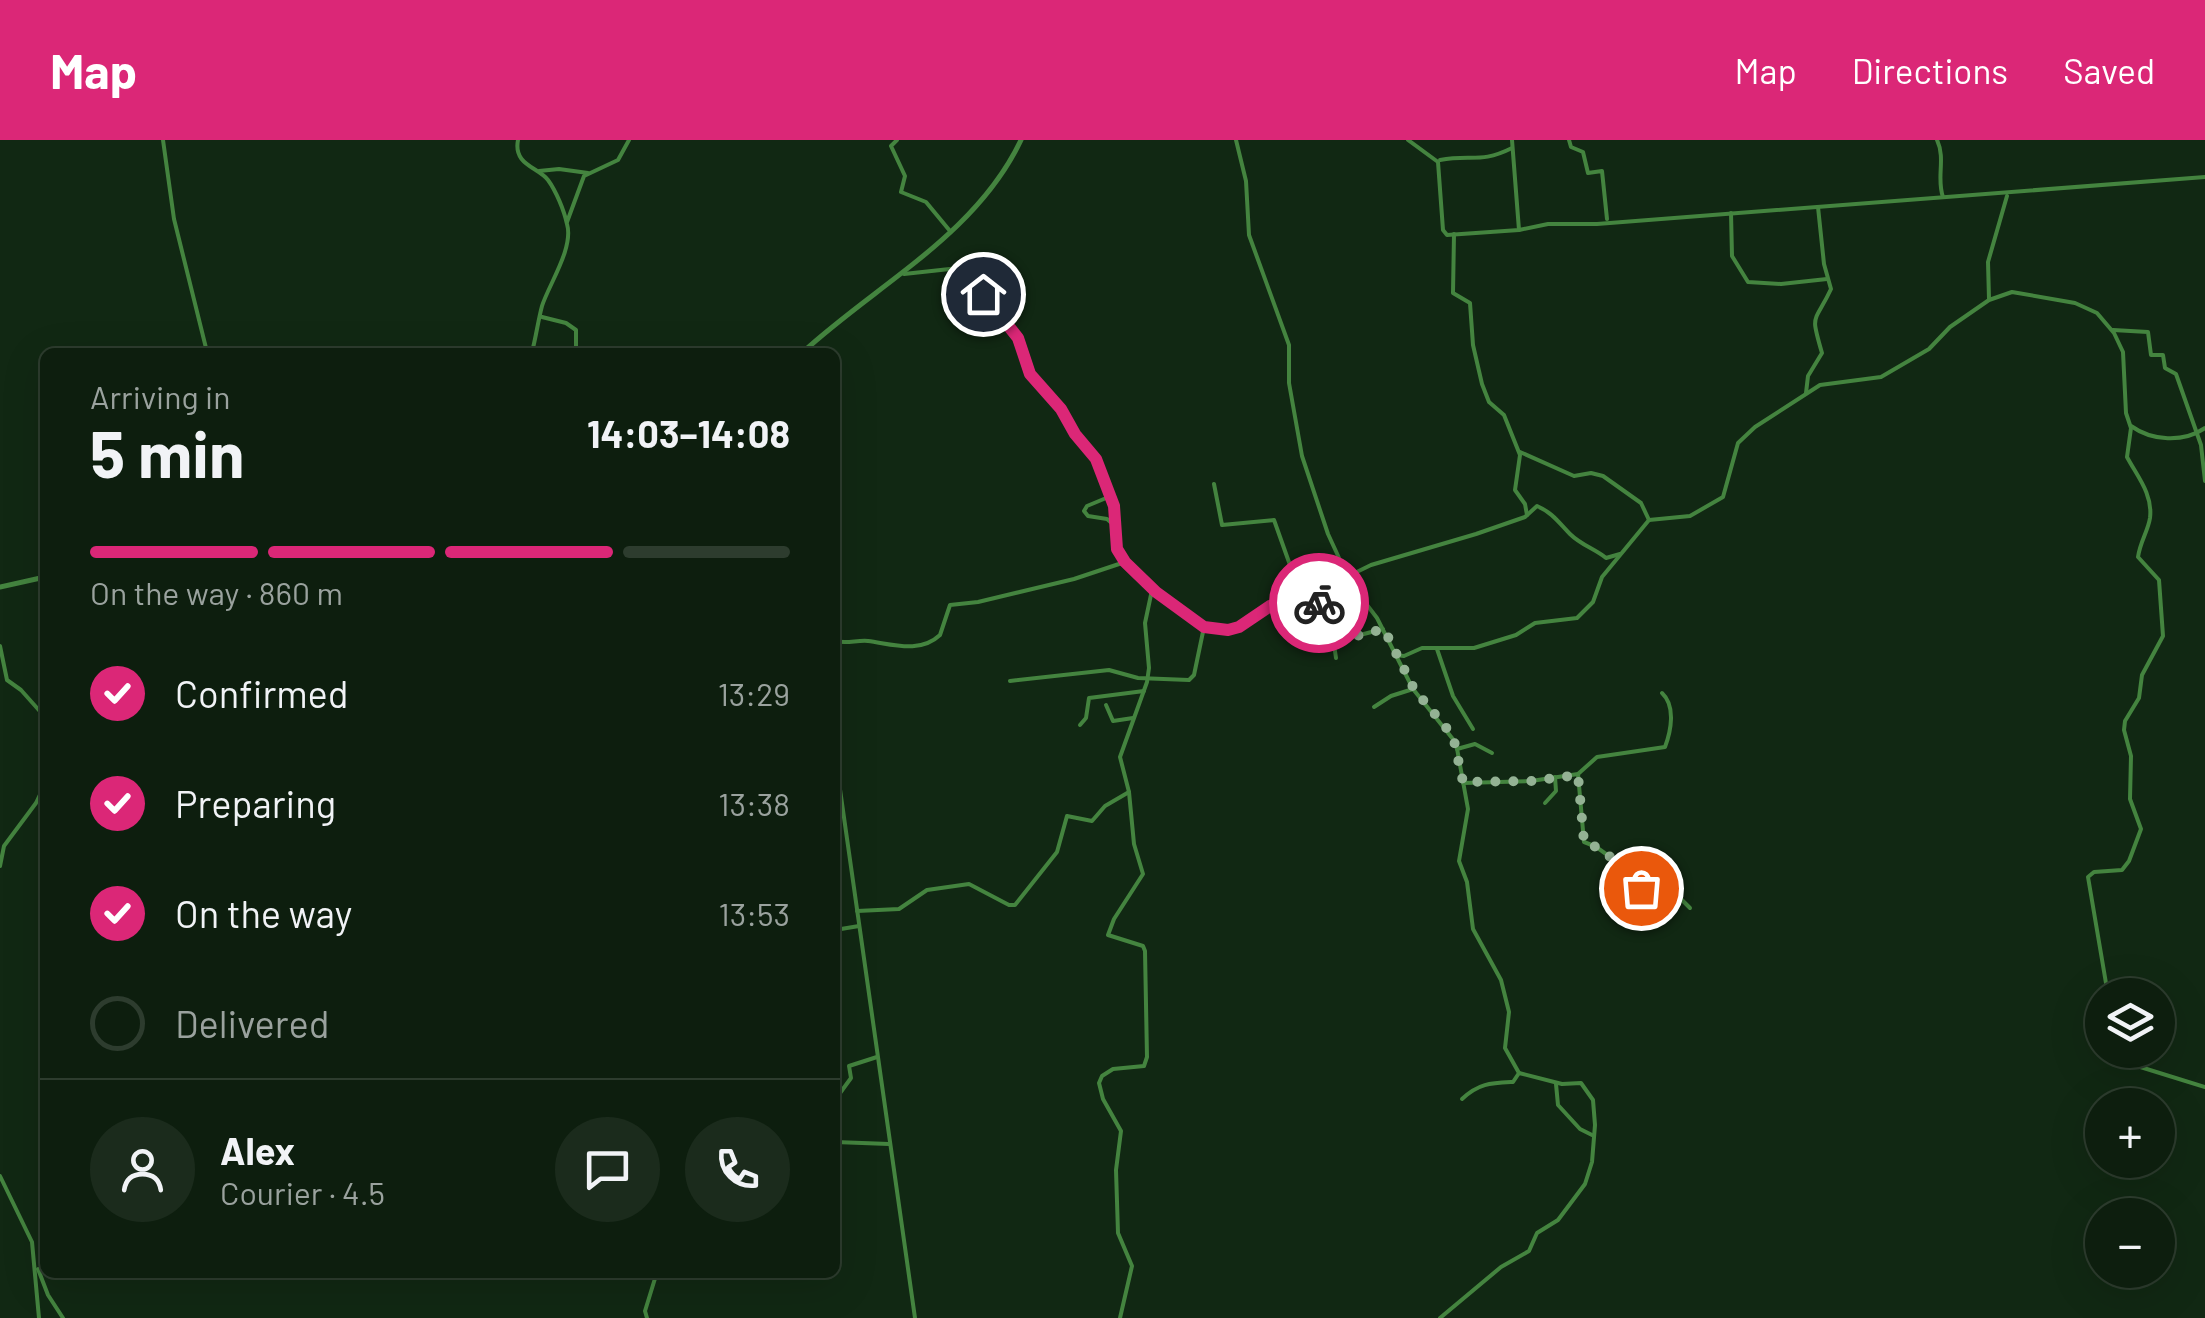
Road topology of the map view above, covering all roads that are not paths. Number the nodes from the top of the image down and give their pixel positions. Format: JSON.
{"nodes":[{"id":1,"x":163,"y":140,"type":"edge"},
{"id":2,"x":518,"y":140,"type":"edge"},
{"id":3,"x":629,"y":140,"type":"edge"},
{"id":4,"x":897,"y":140,"type":"edge"},
{"id":5,"x":1021,"y":140,"type":"edge"},
{"id":6,"x":1236,"y":140,"type":"edge"},
{"id":7,"x":1408,"y":140,"type":"edge"},
{"id":8,"x":1512,"y":140,"type":"edge"},
{"id":9,"x":1570,"y":140,"type":"edge"},
{"id":10,"x":1937,"y":140,"type":"edge"},
{"id":11,"x":1512,"y":148,"type":"junction"},
{"id":12,"x":1438,"y":160,"type":"junction"},
{"id":13,"x":539,"y":171,"type":"junction"},
{"id":14,"x":588,"y":172,"type":"junction"},
{"id":15,"x":2205,"y":177,"type":"edge"},
{"id":16,"x":1942,"y":196,"type":"junction"},
{"id":17,"x":2003,"y":196,"type":"junction"},
{"id":18,"x":1818,"y":207,"type":"junction"},
{"id":19,"x":1731,"y":212,"type":"junction"},
{"id":20,"x":567,"y":222,"type":"junction"},
{"id":21,"x":1607,"y":222,"type":"junction"},
{"id":22,"x":1519,"y":230,"type":"junction"},
{"id":23,"x":950,"y":231,"type":"junction"},
{"id":24,"x":1454,"y":234,"type":"junction"},
{"id":25,"x":904,"y":274,"type":"junction"},
{"id":26,"x":1827,"y":279,"type":"junction"},
{"id":27,"x":1989,"y":300,"type":"junction"},
{"id":28,"x":541,"y":316,"type":"junction"},
{"id":29,"x":2112,"y":330,"type":"junction"},
{"id":30,"x":206,"y":348,"type":"edge"},
{"id":31,"x":533,"y":348,"type":"edge"},
{"id":32,"x":576,"y":348,"type":"edge"},
{"id":33,"x":807,"y":348,"type":"edge"},
{"id":34,"x":1806,"y":393,"type":"junction"},
{"id":35,"x":2131,"y":426,"type":"junction"},
{"id":36,"x":2205,"y":428,"type":"edge"},
{"id":37,"x":2198,"y":433,"type":"junction"},
{"id":38,"x":1518,"y":452,"type":"junction"},
{"id":39,"x":2205,"y":481,"type":"edge"},
{"id":40,"x":1214,"y":484,"type":"dead end"},
{"id":41,"x":1111,"y":496,"type":"junction"},
{"id":42,"x":1528,"y":515,"type":"junction"},
{"id":43,"x":1649,"y":520,"type":"junction"},
{"id":44,"x":1115,"y":526,"type":"junction"},
{"id":45,"x":1620,"y":554,"type":"junction"},
{"id":46,"x":1125,"y":562,"type":"junction"},
{"id":47,"x":1347,"y":575,"type":"junction"},
{"id":48,"x":40,"y":578,"type":"edge"},
{"id":49,"x":0,"y":587,"type":"edge"},
{"id":50,"x":1152,"y":587,"type":"junction"},
{"id":51,"x":1312,"y":592,"type":"junction"},
{"id":52,"x":1301,"y":596,"type":"junction"},
{"id":53,"x":1325,"y":614,"type":"junction"},
{"id":54,"x":1204,"y":627,"type":"junction"},
{"id":55,"x":1384,"y":629,"type":"junction"},
{"id":56,"x":840,"y":642,"type":"edge"},
{"id":57,"x":0,"y":646,"type":"edge"},
{"id":58,"x":1437,"y":649,"type":"junction"},
{"id":59,"x":1395,"y":655,"type":"junction"},
{"id":60,"x":1336,"y":658,"type":"dead end"},
{"id":61,"x":1147,"y":679,"type":"junction"},
{"id":62,"x":1010,"y":680,"type":"dead end"},
{"id":63,"x":1414,"y":689,"type":"junction"},
{"id":64,"x":1144,"y":690,"type":"junction"},
{"id":65,"x":1662,"y":693,"type":"dead end"},
{"id":66,"x":1106,"y":705,"type":"dead end"},
{"id":67,"x":1374,"y":707,"type":"dead end"},
{"id":68,"x":40,"y":711,"type":"edge"},
{"id":69,"x":1134,"y":718,"type":"junction"},
{"id":70,"x":1080,"y":725,"type":"dead end"},
{"id":71,"x":1473,"y":729,"type":"dead end"},
{"id":72,"x":1457,"y":749,"type":"junction"},
{"id":73,"x":1492,"y":753,"type":"dead end"},
{"id":74,"x":1578,"y":774,"type":"junction"},
{"id":75,"x":1555,"y":777,"type":"junction"},
{"id":76,"x":1463,"y":782,"type":"junction"},
{"id":77,"x":840,"y":788,"type":"edge"},
{"id":78,"x":1129,"y":792,"type":"junction"},
{"id":79,"x":40,"y":794,"type":"edge"},
{"id":80,"x":1546,"y":803,"type":"dead end"},
{"id":81,"x":0,"y":866,"type":"edge"},
{"id":82,"x":1690,"y":908,"type":"dead end"},
{"id":83,"x":858,"y":911,"type":"junction"},
{"id":84,"x":860,"y":926,"type":"junction"},
{"id":85,"x":840,"y":929,"type":"edge"},
{"id":86,"x":2105,"y":978,"type":"edge"},
{"id":87,"x":877,"y":1057,"type":"junction"},
{"id":88,"x":2144,"y":1068,"type":"edge"},
{"id":89,"x":1520,"y":1073,"type":"junction"},
{"id":90,"x":1554,"y":1082,"type":"junction"},
{"id":91,"x":2205,"y":1087,"type":"edge"},
{"id":92,"x":840,"y":1093,"type":"edge"},
{"id":93,"x":1462,"y":1099,"type":"dead end"},
{"id":94,"x":1594,"y":1136,"type":"junction"},
{"id":95,"x":840,"y":1142,"type":"edge"},
{"id":96,"x":889,"y":1144,"type":"junction"},
{"id":97,"x":0,"y":1176,"type":"edge"},
{"id":98,"x":35,"y":1265,"type":"junction"},
{"id":99,"x":40,"y":1276,"type":"edge"},
{"id":100,"x":41,"y":1278,"type":"edge"},
{"id":101,"x":654,"y":1278,"type":"edge"},
{"id":102,"x":39,"y":1318,"type":"edge"},
{"id":103,"x":63,"y":1318,"type":"edge"},
{"id":104,"x":647,"y":1318,"type":"edge"},
{"id":105,"x":915,"y":1318,"type":"edge"},
{"id":106,"x":1120,"y":1318,"type":"edge"},
{"id":107,"x":1440,"y":1318,"type":"edge"}],
"edges":[{"from":1,"to":30,"type":"street"},
{"from":2,"to":13,"type":"street"},
{"from":3,"to":14,"type":"street"},
{"from":4,"to":23,"type":"street"},
{"from":5,"to":23,"type":"street"},
{"from":6,"to":47,"type":"street"},
{"from":7,"to":12,"type":"street"},
{"from":8,"to":11,"type":"street"},
{"from":9,"to":21,"type":"street"},
{"from":10,"to":16,"type":"street"},
{"from":11,"to":12,"type":"street"},
{"from":11,"to":22,"type":"street"},
{"from":12,"to":24,"type":"street"},
{"from":13,"to":14,"type":"street"},
{"from":13,"to":20,"type":"street"},
{"from":14,"to":20,"type":"street"},
{"from":15,"to":17,"type":"street"},
{"from":16,"to":17,"type":"street"},
{"from":16,"to":18,"type":"street"},
{"from":17,"to":27,"type":"street"},
{"from":18,"to":19,"type":"street"},
{"from":18,"to":26,"type":"street"},
{"from":19,"to":21,"type":"street"},
{"from":19,"to":26,"type":"street"},
{"from":20,"to":28,"type":"street"},
{"from":21,"to":22,"type":"street"},
{"from":22,"to":24,"type":"street"},
{"from":23,"to":25,"type":"street"},
{"from":24,"to":38,"type":"street"},
{"from":25,"to":33,"type":"street"},
{"from":25,"to":41,"type":"street"},
{"from":26,"to":34,"type":"street"},
{"from":27,"to":29,"type":"street"},
{"from":27,"to":34,"type":"street"},
{"from":28,"to":31,"type":"street"},
{"from":28,"to":32,"type":"street"},
{"from":29,"to":35,"type":"street"},
{"from":29,"to":37,"type":"street"},
{"from":34,"to":43,"type":"street"},
{"from":35,"to":37,"type":"street"},
{"from":35,"to":86,"type":"street"},
{"from":36,"to":37,"type":"street"},
{"from":37,"to":39,"type":"street"},
{"from":38,"to":42,"type":"street"},
{"from":38,"to":43,"type":"street"},
{"from":40,"to":52,"type":"street"},
{"from":41,"to":44,"type":"street"},
{"from":41,"to":44,"type":"street"},
{"from":42,"to":45,"type":"street"},
{"from":42,"to":47,"type":"street"},
{"from":43,"to":45,"type":"street"},
{"from":44,"to":46,"type":"street"},
{"from":45,"to":58,"type":"street"},
{"from":46,"to":50,"type":"street"},
{"from":46,"to":56,"type":"street"},
{"from":47,"to":51,"type":"street"},
{"from":47,"to":55,"type":"street"},
{"from":48,"to":49,"type":"street"},
{"from":50,"to":54,"type":"street"},
{"from":50,"to":61,"type":"street"},
{"from":51,"to":52,"type":"street"},
{"from":51,"to":53,"type":"street"},
{"from":52,"to":54,"type":"street"},
{"from":53,"to":55,"type":"street"},
{"from":53,"to":60,"type":"street"},
{"from":54,"to":61,"type":"street"},
{"from":55,"to":59,"type":"street"},
{"from":57,"to":68,"type":"street"},
{"from":58,"to":59,"type":"street"},
{"from":58,"to":71,"type":"street"},
{"from":59,"to":63,"type":"street"},
{"from":61,"to":62,"type":"street"},
{"from":61,"to":64,"type":"street"},
{"from":63,"to":67,"type":"street"},
{"from":63,"to":72,"type":"street"},
{"from":64,"to":69,"type":"street"},
{"from":64,"to":70,"type":"street"},
{"from":65,"to":74,"type":"street"},
{"from":66,"to":69,"type":"street"},
{"from":69,"to":78,"type":"street"},
{"from":72,"to":73,"type":"street"},
{"from":72,"to":76,"type":"street"},
{"from":74,"to":75,"type":"street"},
{"from":74,"to":82,"type":"street"},
{"from":75,"to":76,"type":"street"},
{"from":75,"to":80,"type":"street"},
{"from":76,"to":89,"type":"street"},
{"from":77,"to":83,"type":"street"},
{"from":78,"to":83,"type":"street"},
{"from":78,"to":106,"type":"street"},
{"from":79,"to":81,"type":"street"},
{"from":83,"to":84,"type":"street"},
{"from":84,"to":85,"type":"street"},
{"from":84,"to":87,"type":"street"},
{"from":87,"to":92,"type":"street"},
{"from":87,"to":96,"type":"street"},
{"from":88,"to":91,"type":"street"},
{"from":89,"to":90,"type":"street"},
{"from":89,"to":93,"type":"street"},
{"from":90,"to":94,"type":"street"},
{"from":90,"to":94,"type":"street"},
{"from":94,"to":107,"type":"street"},
{"from":95,"to":96,"type":"street"},
{"from":96,"to":105,"type":"street"},
{"from":97,"to":98,"type":"street"},
{"from":98,"to":99,"type":"street"},
{"from":98,"to":102,"type":"street"},
{"from":100,"to":103,"type":"street"},
{"from":101,"to":104,"type":"street"}]}
